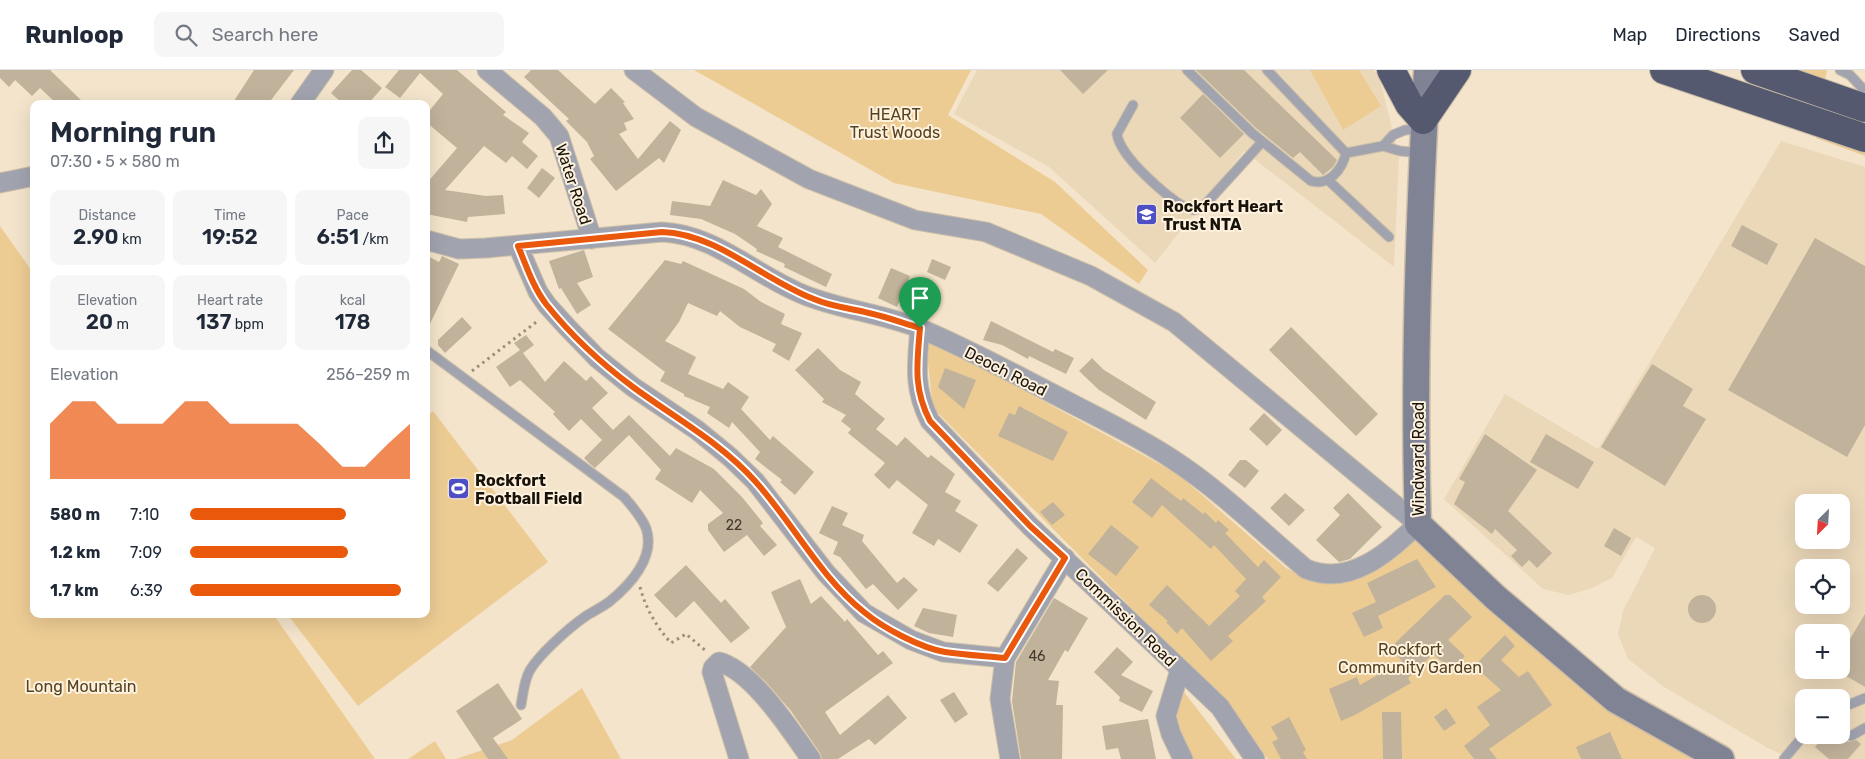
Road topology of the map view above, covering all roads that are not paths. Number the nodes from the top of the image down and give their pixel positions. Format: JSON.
{"nodes":[{"id":1,"x":324,"y":70,"type":"edge"},
{"id":2,"x":487,"y":70,"type":"edge"},
{"id":3,"x":634,"y":70,"type":"edge"},
{"id":4,"x":1187,"y":70,"type":"edge"},
{"id":5,"x":1267,"y":70,"type":"edge"},
{"id":6,"x":1391,"y":70,"type":"edge"},
{"id":7,"x":1427,"y":70,"type":"edge"},
{"id":8,"x":1457,"y":70,"type":"edge"},
{"id":9,"x":1664,"y":70,"type":"edge"},
{"id":10,"x":1755,"y":70,"type":"edge"},
{"id":11,"x":1840,"y":70,"type":"edge"},
{"id":12,"x":1865,"y":91,"type":"edge"},
{"id":13,"x":303,"y":100,"type":"edge"},
{"id":14,"x":1133,"y":105,"type":"dead end"},
{"id":15,"x":1865,"y":108,"type":"edge"},
{"id":16,"x":1422,"y":134,"type":"junction"},
{"id":17,"x":1865,"y":138,"type":"edge"},
{"id":18,"x":1262,"y":142,"type":"junction"},
{"id":19,"x":1383,"y":146,"type":"junction"},
{"id":20,"x":1346,"y":153,"type":"junction"},
{"id":21,"x":30,"y":177,"type":"edge"},
{"id":22,"x":1328,"y":180,"type":"junction"},
{"id":23,"x":0,"y":183,"type":"edge"},
{"id":24,"x":1389,"y":237,"type":"dead end"},
{"id":25,"x":592,"y":239,"type":"junction"},
{"id":26,"x":430,"y":241,"type":"edge"},
{"id":27,"x":518,"y":246,"type":"junction"},
{"id":28,"x":920,"y":328,"type":"junction"},
{"id":29,"x":430,"y":353,"type":"edge"},
{"id":30,"x":1418,"y":524,"type":"junction"},
{"id":31,"x":1065,"y":558,"type":"junction"},
{"id":32,"x":1005,"y":658,"type":"junction"},
{"id":33,"x":1180,"y":670,"type":"junction"},
{"id":34,"x":1865,"y":698,"type":"edge"},
{"id":35,"x":1850,"y":704,"type":"edge"},
{"id":36,"x":522,"y":705,"type":"dead end"},
{"id":37,"x":1865,"y":728,"type":"edge"},
{"id":38,"x":1850,"y":736,"type":"dead end"},
{"id":39,"x":1796,"y":744,"type":"edge"},
{"id":40,"x":739,"y":759,"type":"edge"},
{"id":41,"x":811,"y":759,"type":"edge"},
{"id":42,"x":1010,"y":759,"type":"edge"},
{"id":43,"x":1183,"y":759,"type":"edge"},
{"id":44,"x":1255,"y":759,"type":"edge"},
{"id":45,"x":1721,"y":759,"type":"edge"},
{"id":46,"x":1784,"y":759,"type":"edge"}],
"edges":[{"from":1,"to":13,"type":"street"},
{"from":2,"to":25,"type":"street","name":"Water Road"},
{"from":3,"to":30,"type":"street"},
{"from":4,"to":18,"type":"lane"},
{"from":5,"to":20,"type":"lane"},
{"from":6,"to":16,"type":"highway"},
{"from":7,"to":16,"type":"main road","name":"Windward Road"},
{"from":8,"to":16,"type":"highway"},
{"from":9,"to":17,"type":"highway"},
{"from":10,"to":15,"type":"highway"},
{"from":11,"to":12,"type":"lane"},
{"from":14,"to":18,"type":"lane"},
{"from":16,"to":19,"type":"lane"},
{"from":16,"to":19,"type":"lane"},
{"from":16,"to":30,"type":"main road","name":"Windward Road"},
{"from":18,"to":22,"type":"lane"},
{"from":19,"to":20,"type":"lane"},
{"from":20,"to":22,"type":"lane"},
{"from":21,"to":23,"type":"street"},
{"from":22,"to":24,"type":"lane"},
{"from":25,"to":27,"type":"street","name":"Deoch Road"},
{"from":25,"to":28,"type":"street","name":"Deoch Road"},
{"from":26,"to":27,"type":"street","name":"Deoch Road"},
{"from":27,"to":32,"type":"street"},
{"from":28,"to":30,"type":"street","name":"Deoch Road"},
{"from":28,"to":31,"type":"street","name":"Commission Road"},
{"from":29,"to":36,"type":"lane"},
{"from":30,"to":45,"type":"main road","name":"Windward Road"},
{"from":31,"to":32,"type":"street"},
{"from":31,"to":33,"type":"street","name":"Commission Road"},
{"from":32,"to":42,"type":"street"},
{"from":33,"to":43,"type":"street"},
{"from":33,"to":44,"type":"street","name":"Commission Road"},
{"from":34,"to":35,"type":"lane"},
{"from":37,"to":38,"type":"lane"},
{"from":39,"to":46,"type":"lane"},
{"from":40,"to":41,"type":"street"}]}
